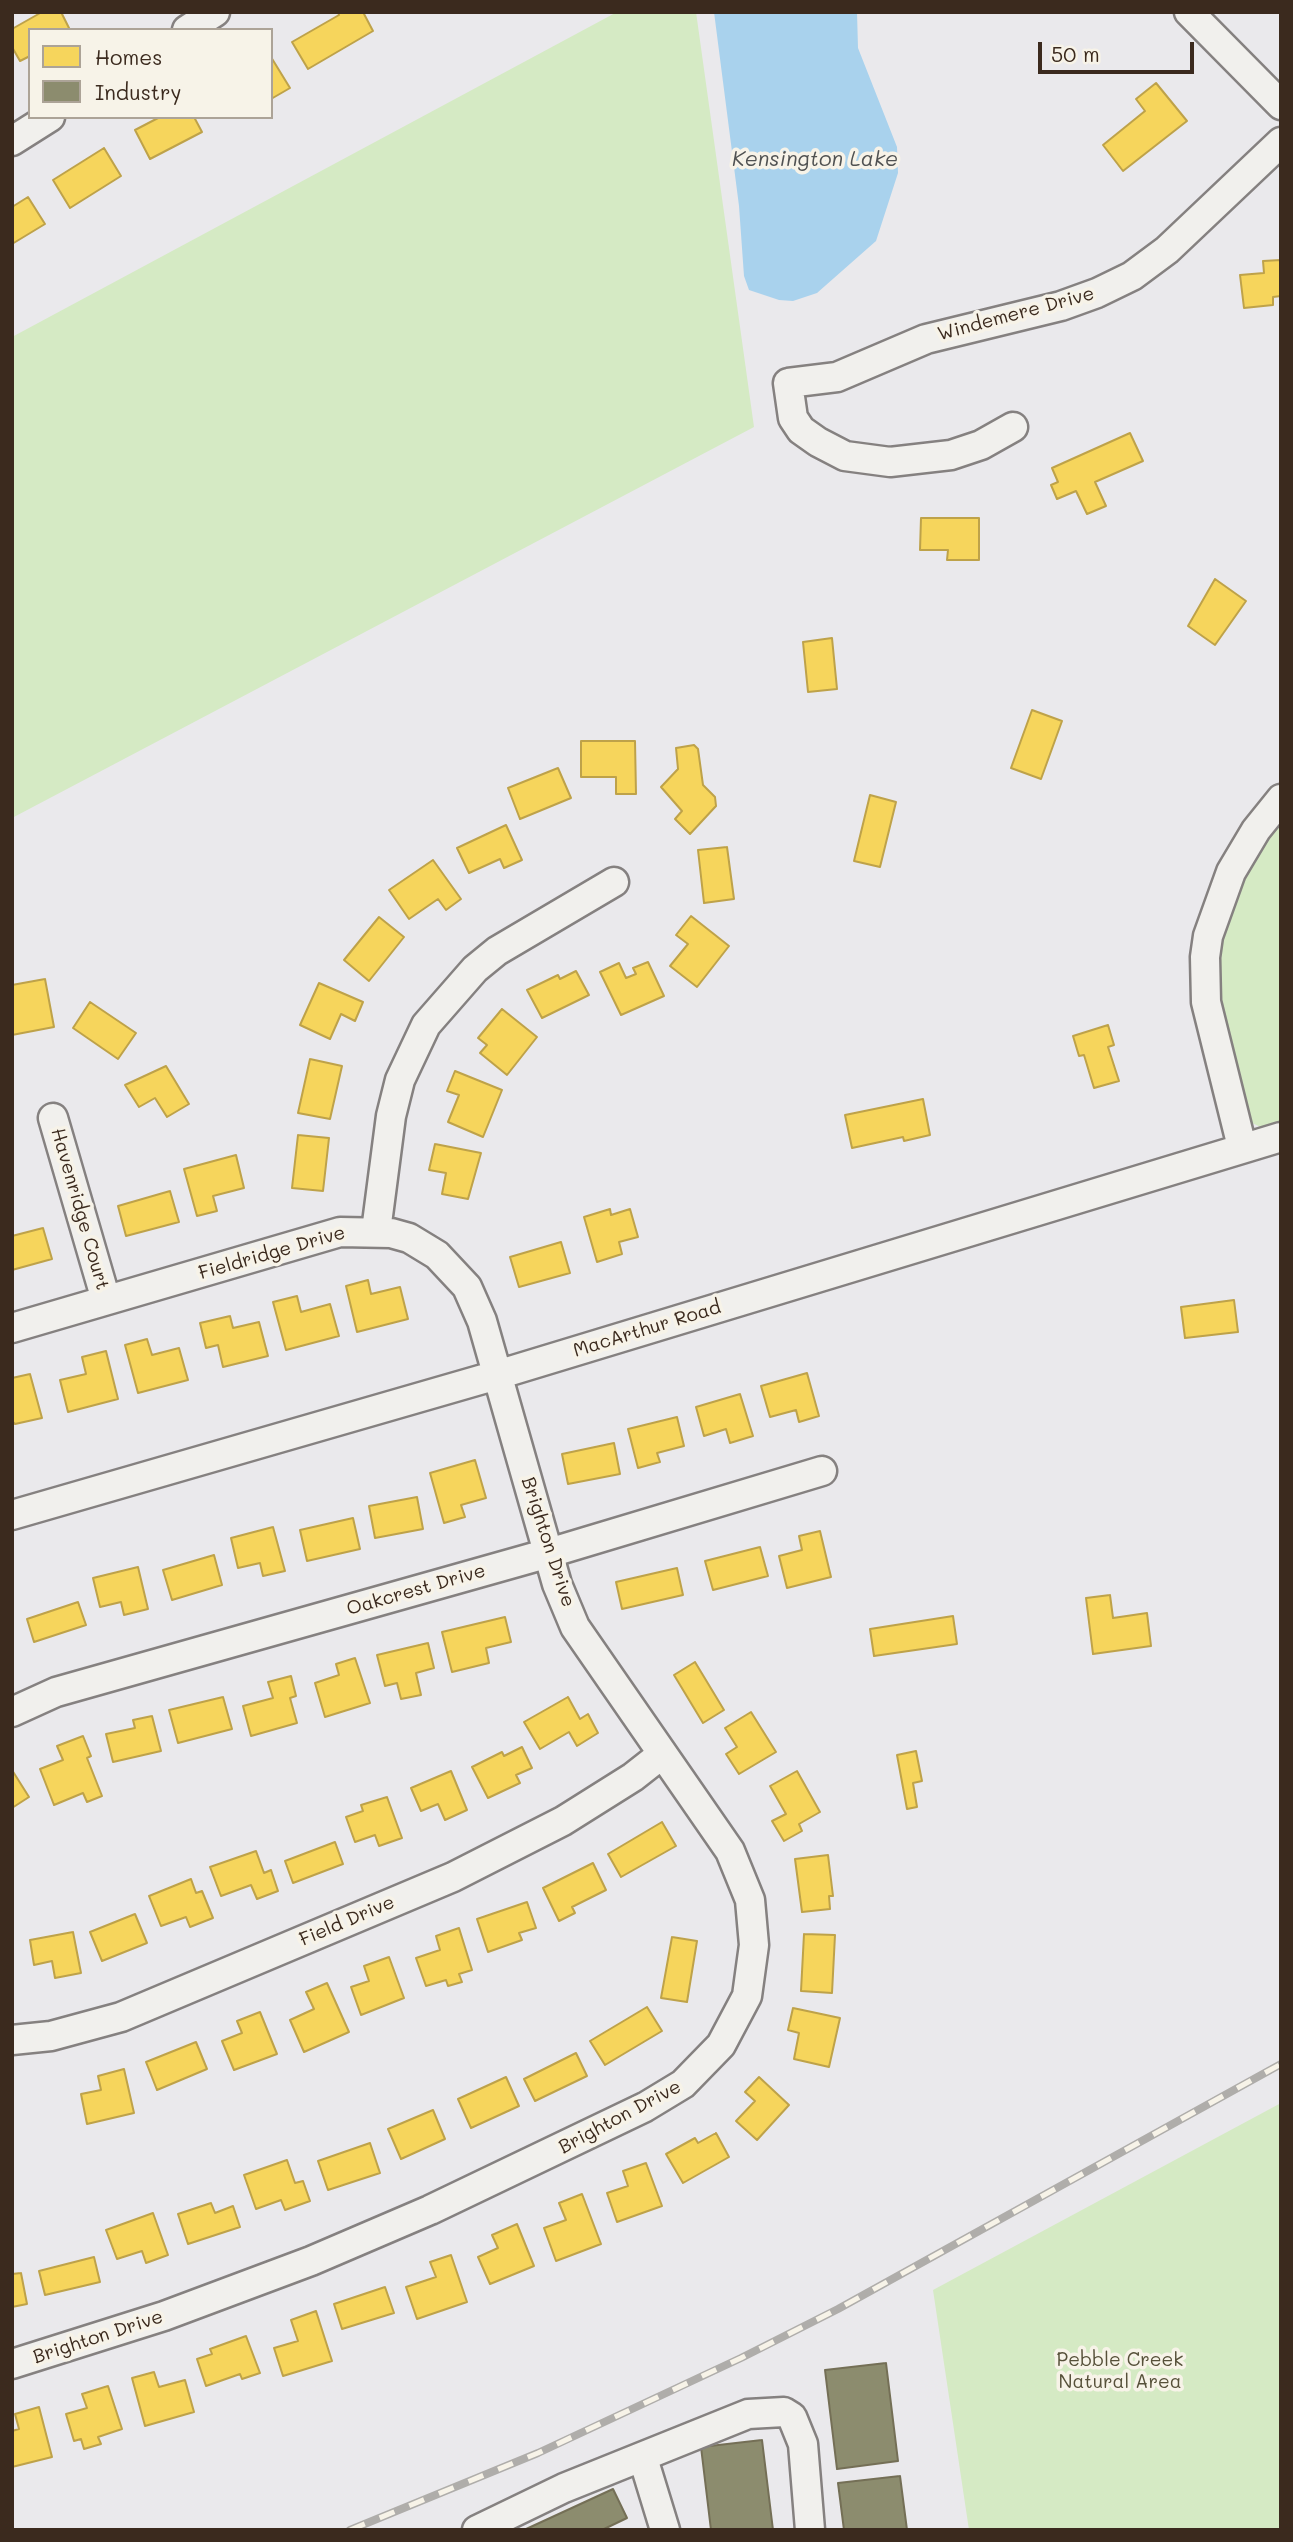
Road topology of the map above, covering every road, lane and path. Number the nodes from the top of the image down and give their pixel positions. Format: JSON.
{"nodes":[{"id":1,"x":215,"y":12,"type":"edge"},
{"id":2,"x":1189,"y":12,"type":"edge"},
{"id":3,"x":190,"y":28,"type":"edge"},
{"id":4,"x":1281,"y":105,"type":"edge"},
{"id":5,"x":47,"y":119,"type":"edge"},
{"id":6,"x":12,"y":141,"type":"edge"},
{"id":7,"x":1281,"y":142,"type":"edge"},
{"id":8,"x":1013,"y":427,"type":"dead end"},
{"id":9,"x":1281,"y":799,"type":"edge"},
{"id":10,"x":614,"y":882,"type":"dead end"},
{"id":11,"x":53,"y":1118,"type":"dead end"},
{"id":12,"x":1281,"y":1137,"type":"edge"},
{"id":13,"x":1242,"y":1147,"type":"junction"},
{"id":14,"x":376,"y":1231,"type":"junction"},
{"id":15,"x":106,"y":1300,"type":"junction"},
{"id":16,"x":12,"y":1328,"type":"edge"},
{"id":17,"x":497,"y":1375,"type":"junction"},
{"id":18,"x":822,"y":1471,"type":"dead end"},
{"id":19,"x":12,"y":1515,"type":"edge"},
{"id":20,"x":549,"y":1553,"type":"junction"},
{"id":21,"x":12,"y":1712,"type":"edge"},
{"id":22,"x":661,"y":1755,"type":"junction"},
{"id":23,"x":12,"y":2040,"type":"edge"},
{"id":24,"x":12,"y":2364,"type":"edge"},
{"id":25,"x":643,"y":2458,"type":"junction"},
{"id":26,"x":477,"y":2530,"type":"edge"},
{"id":27,"x":664,"y":2530,"type":"edge"},
{"id":28,"x":810,"y":2530,"type":"edge"}],
"edges":[{"from":1,"to":3,"type":"street"},
{"from":2,"to":4,"type":"street"},
{"from":5,"to":6,"type":"street"},
{"from":7,"to":8,"type":"street","name":"Windemere Drive"},
{"from":9,"to":13,"type":"street"},
{"from":10,"to":14,"type":"street"},
{"from":11,"to":15,"type":"street","name":"Havenridge Court"},
{"from":12,"to":13,"type":"street","name":"MacArthur Road"},
{"from":13,"to":17,"type":"street","name":"MacArthur Road"},
{"from":14,"to":15,"type":"street","name":"Fieldridge Drive"},
{"from":14,"to":17,"type":"street","name":"Fieldridge Drive"},
{"from":15,"to":16,"type":"street","name":"Fieldridge Drive"},
{"from":17,"to":19,"type":"street","name":"MacArthur Road"},
{"from":17,"to":20,"type":"street","name":"Brighton Drive"},
{"from":18,"to":20,"type":"street","name":"Oakcrest Drive"},
{"from":20,"to":21,"type":"street","name":"Oakcrest Drive"},
{"from":20,"to":22,"type":"street","name":"Brighton Drive"},
{"from":22,"to":23,"type":"street","name":"Field Drive"},
{"from":22,"to":24,"type":"street","name":"Brighton Drive"},
{"from":25,"to":26,"type":"street"},
{"from":25,"to":27,"type":"street"},
{"from":25,"to":28,"type":"street"}]}
